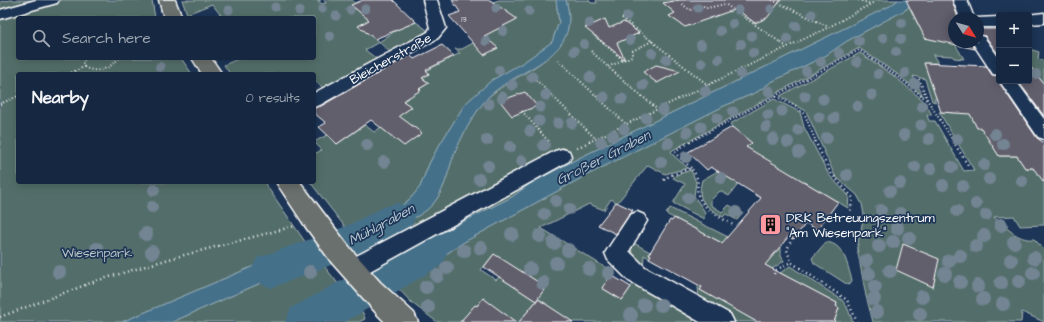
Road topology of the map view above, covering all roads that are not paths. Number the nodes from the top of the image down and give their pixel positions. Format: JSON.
{"nodes":[{"id":1,"x":52,"y":0,"type":"edge"},
{"id":2,"x":167,"y":0,"type":"edge"},
{"id":3,"x":430,"y":0,"type":"edge"},
{"id":4,"x":960,"y":0,"type":"edge"},
{"id":5,"x":965,"y":12,"type":"edge"},
{"id":6,"x":0,"y":15,"type":"edge"},
{"id":7,"x":172,"y":16,"type":"edge"},
{"id":8,"x":1044,"y":18,"type":"edge"},
{"id":9,"x":1032,"y":19,"type":"edge"},
{"id":10,"x":984,"y":22,"type":"edge"},
{"id":11,"x":996,"y":22,"type":"edge"},
{"id":12,"x":984,"y":48,"type":"edge"},
{"id":13,"x":202,"y":60,"type":"edge"},
{"id":14,"x":996,"y":66,"type":"edge"},
{"id":15,"x":211,"y":72,"type":"edge"},
{"id":16,"x":1009,"y":84,"type":"edge"},
{"id":17,"x":316,"y":100,"type":"edge"},
{"id":18,"x":1044,"y":132,"type":"edge"},
{"id":19,"x":562,"y":156,"type":"road end"},
{"id":20,"x":288,"y":184,"type":"edge"},
{"id":21,"x":637,"y":221,"type":"dead end"},
{"id":22,"x":353,"y":269,"type":"junction"},
{"id":23,"x":404,"y":322,"type":"edge"},
{"id":24,"x":722,"y":322,"type":"edge"}],
"edges":[{"from":1,"to":6,"type":"street"},
{"from":2,"to":7,"type":"main road"},
{"from":3,"to":17,"type":"street","name":"Bleicherstraße"},
{"from":4,"to":5,"type":"street"},
{"from":8,"to":9,"type":"street"},
{"from":10,"to":11,"type":"street"},
{"from":12,"to":14,"type":"street"},
{"from":13,"to":15,"type":"main road"},
{"from":16,"to":18,"type":"street"},
{"from":19,"to":22,"type":"street"},
{"from":20,"to":22,"type":"main road"},
{"from":21,"to":24,"type":"street"},
{"from":22,"to":23,"type":"main road"}]}
